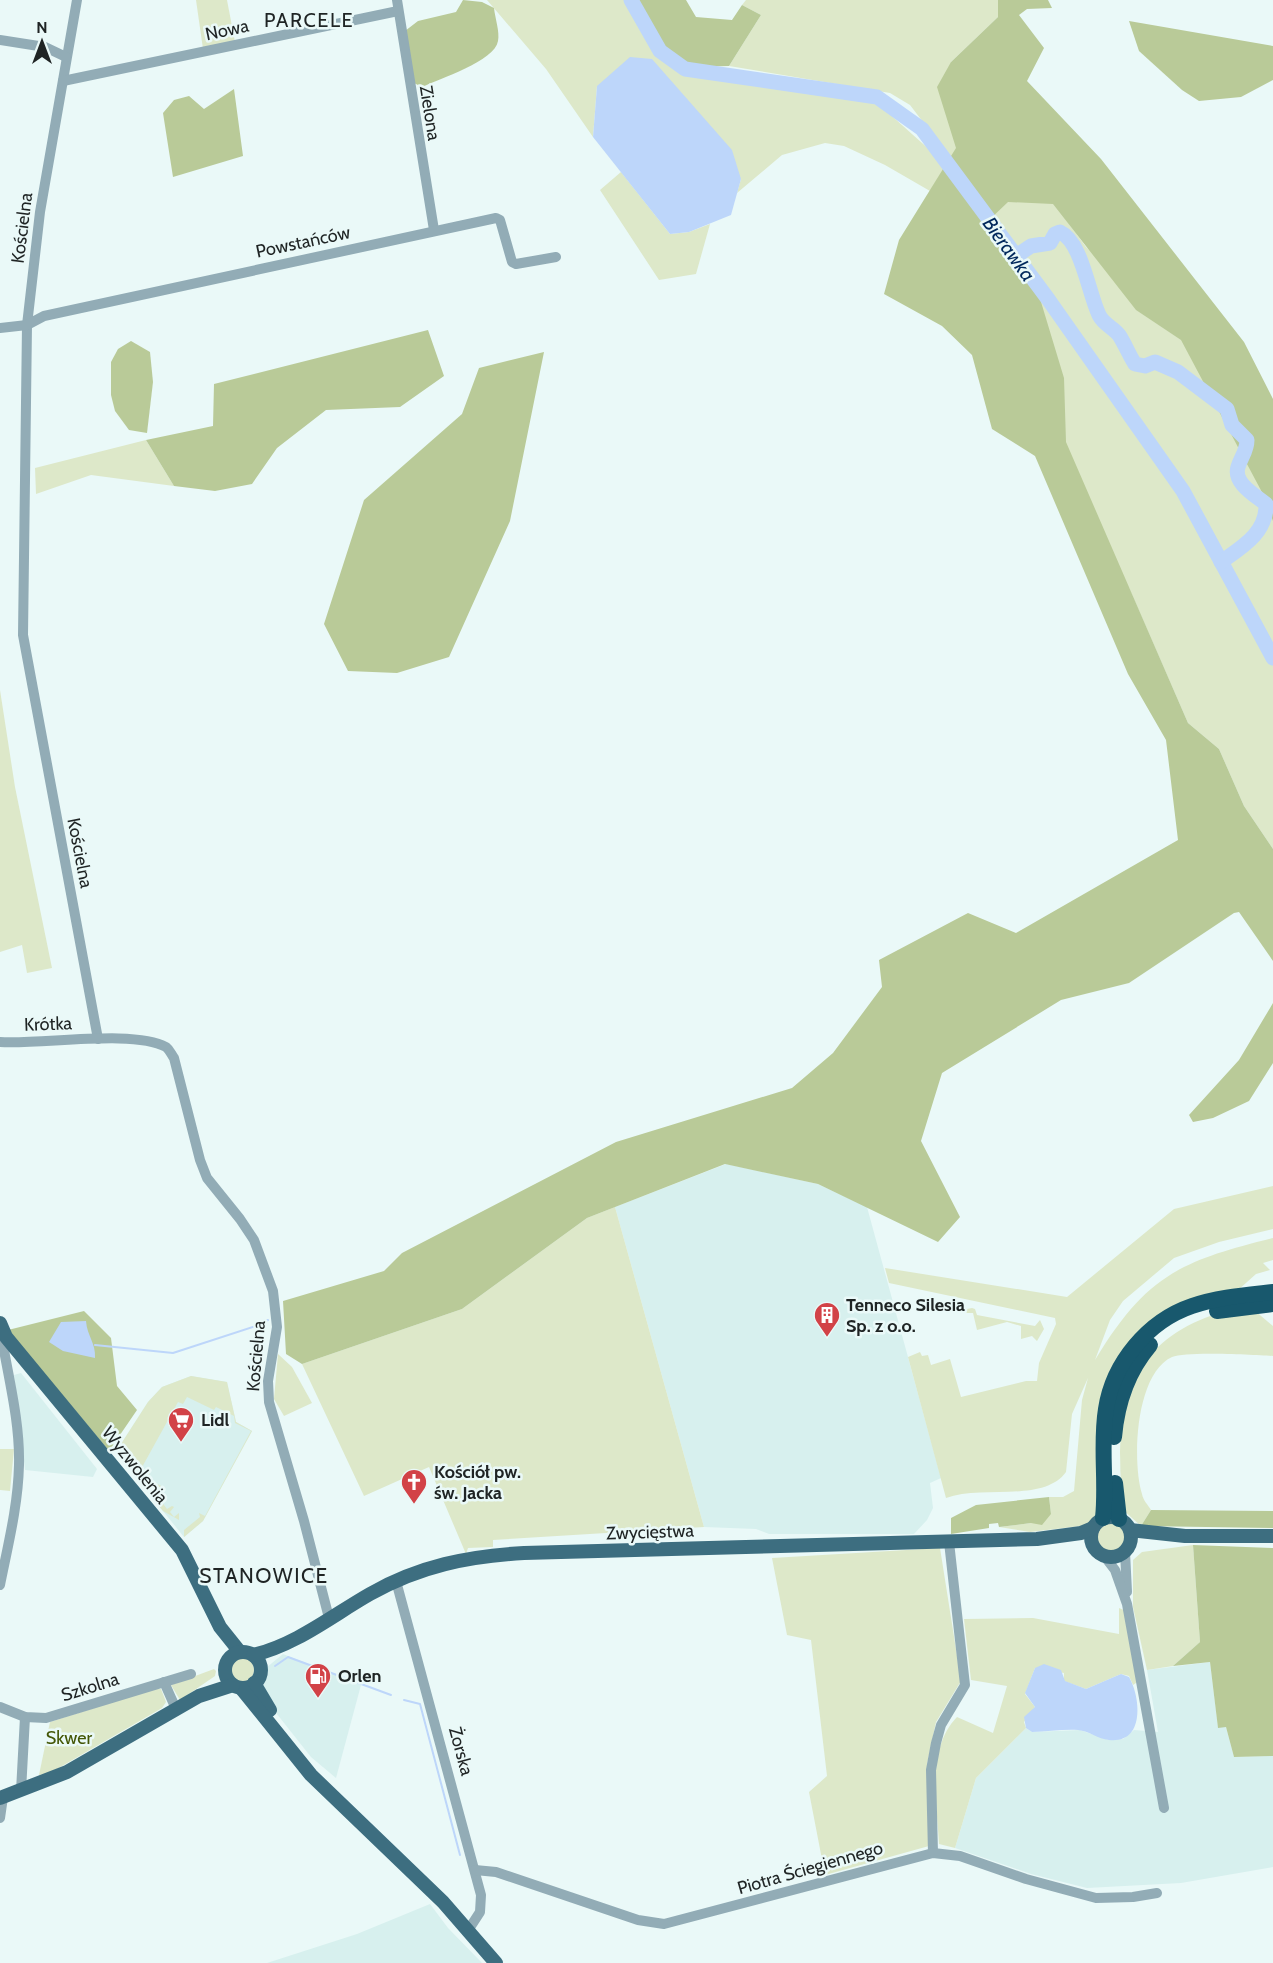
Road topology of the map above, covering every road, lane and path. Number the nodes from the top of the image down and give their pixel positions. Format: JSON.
{"nodes":[{"id":1,"x":76,"y":0,"type":"edge"},
{"id":2,"x":397,"y":5,"type":"edge"},
{"id":3,"x":0,"y":40,"type":"edge"},
{"id":4,"x":66,"y":57,"type":"junction"},
{"id":5,"x":63,"y":81,"type":"junction"},
{"id":6,"x":434,"y":230,"type":"junction"},
{"id":7,"x":556,"y":257,"type":"dead end"},
{"id":8,"x":27,"y":325,"type":"junction"},
{"id":9,"x":0,"y":328,"type":"edge"},
{"id":10,"x":98,"y":1039,"type":"junction"},
{"id":11,"x":0,"y":1042,"type":"edge"},
{"id":12,"x":1273,"y":1292,"type":"edge"},
{"id":13,"x":1273,"y":1304,"type":"edge"},
{"id":14,"x":0,"y":1323,"type":"edge"},
{"id":15,"x":6,"y":1337,"type":"junction"},
{"id":16,"x":1111,"y":1524,"type":"junction"},
{"id":17,"x":1185,"y":1536,"type":"junction"},
{"id":18,"x":1273,"y":1536,"type":"edge"},
{"id":19,"x":1037,"y":1539,"type":"junction"},
{"id":20,"x":949,"y":1542,"type":"junction"},
{"id":21,"x":1093,"y":1547,"type":"junction"},
{"id":22,"x":1127,"y":1549,"type":"junction"},
{"id":23,"x":1105,"y":1557,"type":"junction"},
{"id":24,"x":396,"y":1581,"type":"junction"},
{"id":25,"x":0,"y":1585,"type":"edge"},
{"id":26,"x":1127,"y":1604,"type":"junction"},
{"id":27,"x":329,"y":1618,"type":"junction"},
{"id":28,"x":246,"y":1657,"type":"junction"},
{"id":29,"x":225,"y":1671,"type":"junction"},
{"id":30,"x":192,"y":1674,"type":"dead end"},
{"id":31,"x":164,"y":1682,"type":"junction"},
{"id":32,"x":243,"y":1685,"type":"junction"},
{"id":33,"x":199,"y":1696,"type":"junction"},
{"id":34,"x":0,"y":1707,"type":"edge"},
{"id":35,"x":176,"y":1710,"type":"junction"},
{"id":36,"x":25,"y":1717,"type":"junction"},
{"id":37,"x":21,"y":1791,"type":"junction"},
{"id":38,"x":1,"y":1797,"type":"edge"},
{"id":39,"x":1164,"y":1808,"type":"dead end"},
{"id":40,"x":0,"y":1818,"type":"edge"},
{"id":41,"x":933,"y":1852,"type":"junction"},
{"id":42,"x":474,"y":1870,"type":"junction"},
{"id":43,"x":1157,"y":1893,"type":"dead end"},
{"id":44,"x":469,"y":1929,"type":"junction"},
{"id":45,"x":496,"y":1963,"type":"edge"}],
"edges":[{"from":1,"to":4,"type":"street","name":"Kościelna"},
{"from":2,"to":5,"type":"street","name":"Nowa"},
{"from":2,"to":6,"type":"street","name":"Zielona"},
{"from":3,"to":4,"type":"street"},
{"from":4,"to":5,"type":"street","name":"Kościelna"},
{"from":5,"to":8,"type":"street","name":"Kościelna"},
{"from":6,"to":7,"type":"street","name":"Powstańców"},
{"from":6,"to":8,"type":"street","name":"Powstańców"},
{"from":8,"to":9,"type":"street","name":"Powstańców"},
{"from":8,"to":10,"type":"street","name":"Kościelna"},
{"from":10,"to":11,"type":"street","name":"Krótka"},
{"from":10,"to":27,"type":"street","name":"Kościelna"},
{"from":12,"to":16,"type":"highway"},
{"from":13,"to":16,"type":"highway"},
{"from":14,"to":15,"type":"main road","name":"Wyzwolenia"},
{"from":15,"to":25,"type":"street","name":"Wyzwolenia"},
{"from":15,"to":28,"type":"main road","name":"Wyzwolenia"},
{"from":16,"to":17,"type":"main road","name":"Zwycięstwa"},
{"from":16,"to":19,"type":"main road","name":"Zwycięstwa"},
{"from":16,"to":21,"type":"main road"},
{"from":16,"to":22,"type":"main road"},
{"from":17,"to":18,"type":"main road","name":"Zwycięstwa"},
{"from":17,"to":22,"type":"main road","name":"Zwycięstwa"},
{"from":19,"to":20,"type":"main road","name":"Zwycięstwa"},
{"from":19,"to":21,"type":"main road","name":"Zwycięstwa"},
{"from":20,"to":24,"type":"main road","name":"Zwycięstwa"},
{"from":20,"to":41,"type":"street"},
{"from":21,"to":23,"type":"main road"},
{"from":22,"to":23,"type":"main road","name":"Zwycięstwa"},
{"from":22,"to":26,"type":"street"},
{"from":23,"to":26,"type":"street"},
{"from":24,"to":27,"type":"main road","name":"Zwycięstwa"},
{"from":24,"to":42,"type":"street","name":"Żorska"},
{"from":26,"to":39,"type":"street"},
{"from":27,"to":28,"type":"main road","name":"Zwycięstwa"},
{"from":28,"to":29,"type":"main road"},
{"from":28,"to":32,"type":"main road"},
{"from":29,"to":32,"type":"main road"},
{"from":29,"to":33,"type":"main road"},
{"from":30,"to":31,"type":"street","name":"Szkolna"},
{"from":31,"to":35,"type":"street"},
{"from":31,"to":36,"type":"street","name":"Szkolna"},
{"from":32,"to":33,"type":"main road"},
{"from":32,"to":44,"type":"main road"},
{"from":33,"to":35,"type":"main road"},
{"from":34,"to":36,"type":"street"},
{"from":35,"to":37,"type":"main road"},
{"from":36,"to":37,"type":"street"},
{"from":37,"to":38,"type":"main road"},
{"from":38,"to":40,"type":"street"},
{"from":41,"to":42,"type":"street","name":"Piotra Ściegiennego"},
{"from":41,"to":43,"type":"street","name":"Piotra Ściegiennego"},
{"from":42,"to":44,"type":"street","name":"Żorska"},
{"from":44,"to":45,"type":"main road"}]}
